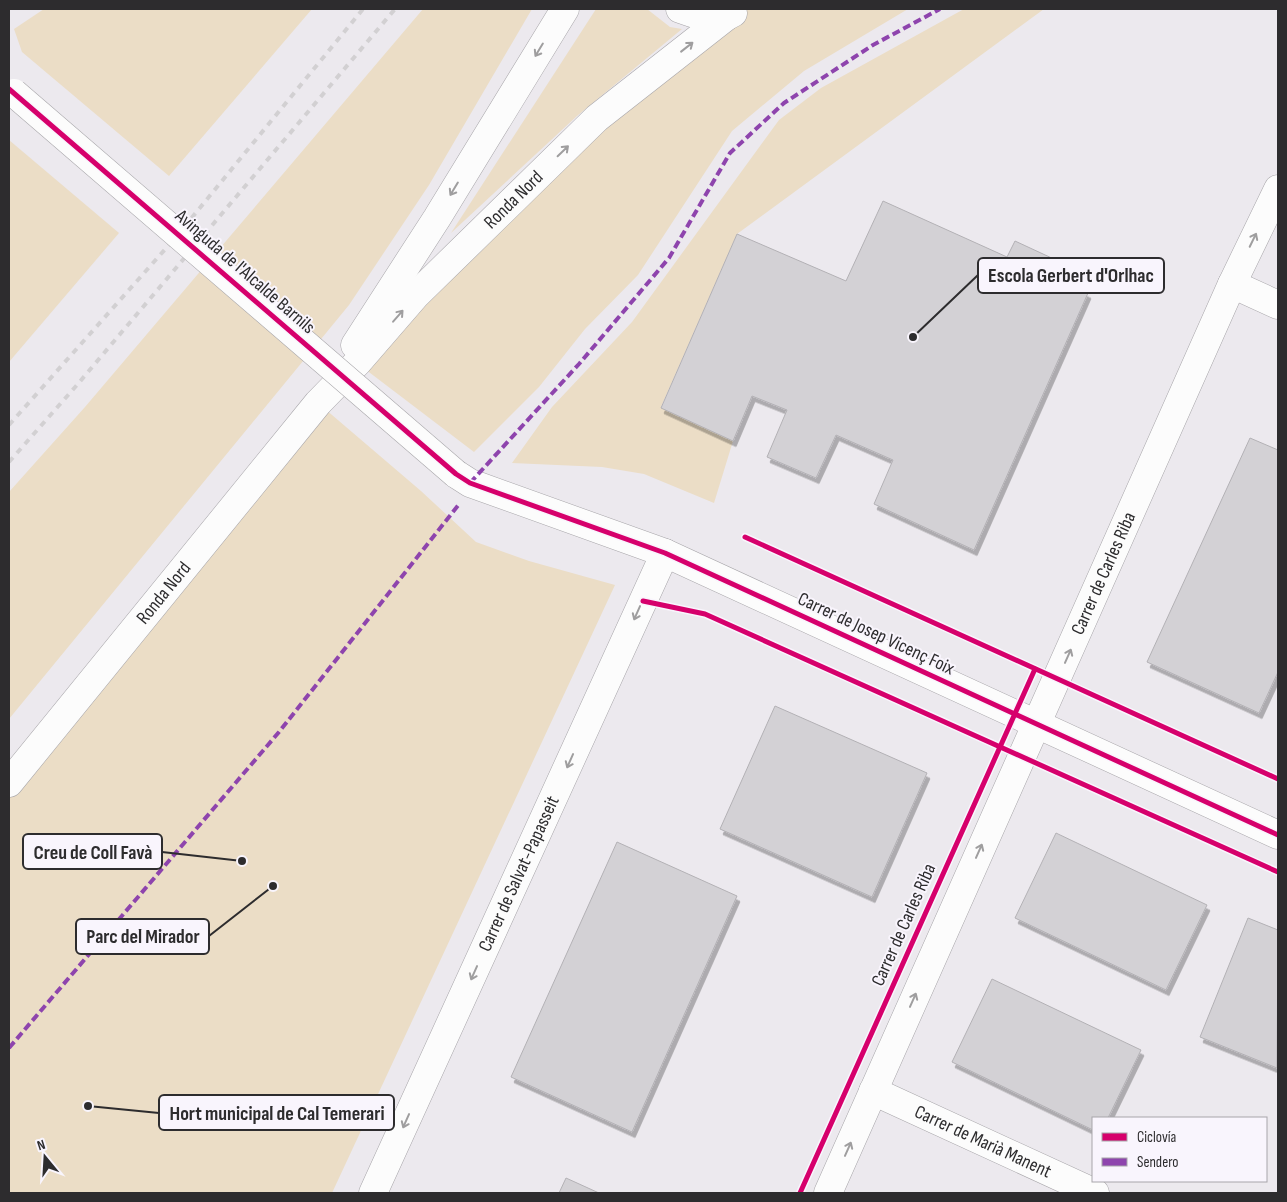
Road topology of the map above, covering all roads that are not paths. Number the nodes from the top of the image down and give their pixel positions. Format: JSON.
{"nodes":[{"id":1,"x":565,"y":9,"type":"edge"},
{"id":2,"x":680,"y":9,"type":"edge"},
{"id":3,"x":733,"y":12,"type":"edge"},
{"id":4,"x":14,"y":93,"type":"dead end"},
{"id":5,"x":1278,"y":189,"type":"edge"},
{"id":6,"x":1232,"y":284,"type":"junction"},
{"id":7,"x":1278,"y":305,"type":"edge"},
{"id":8,"x":318,"y":403,"type":"junction"},
{"id":9,"x":456,"y":474,"type":"joint"},
{"id":10,"x":665,"y":553,"type":"junction"},
{"id":11,"x":1037,"y":726,"type":"junction"},
{"id":12,"x":9,"y":783,"type":"edge"},
{"id":13,"x":1278,"y":835,"type":"edge"},
{"id":14,"x":873,"y":1091,"type":"junction"},
{"id":15,"x":373,"y":1193,"type":"edge"},
{"id":16,"x":828,"y":1193,"type":"edge"},
{"id":17,"x":1094,"y":1193,"type":"edge"}],
"edges":[{"from":1,"to":8,"type":"street","name":"Ronda Nord","one_way":true},
{"from":2,"to":3,"type":"street","name":"Ronda Nord"},
{"from":8,"to":3,"type":"street","name":"Ronda Nord","one_way":true},
{"from":4,"to":9,"type":"street","name":"Avinguda de l'Alcalde Barnils","bridge":true},
{"from":6,"to":5,"type":"street","name":"Carrer de Carles Riba","one_way":true},
{"from":6,"to":7,"type":"street"},
{"from":11,"to":6,"type":"street","name":"Carrer de Carles Riba","one_way":true},
{"from":8,"to":12,"type":"street","name":"Ronda Nord"},
{"from":9,"to":10,"type":"street","name":"Carrer de Josep Vicenç Foix"},
{"from":10,"to":11,"type":"street","name":"Carrer de Josep Vicenç Foix"},
{"from":10,"to":15,"type":"street","name":"Carrer de Salvat-Papasseit","one_way":true},
{"from":11,"to":13,"type":"street","name":"Carrer de Josep Vicenç Foix"},
{"from":14,"to":11,"type":"street","name":"Carrer de Carles Riba","one_way":true},
{"from":16,"to":14,"type":"street","name":"Carrer de Carles Riba","one_way":true},
{"from":14,"to":17,"type":"street","name":"Carrer de Marià Manent"}]}
